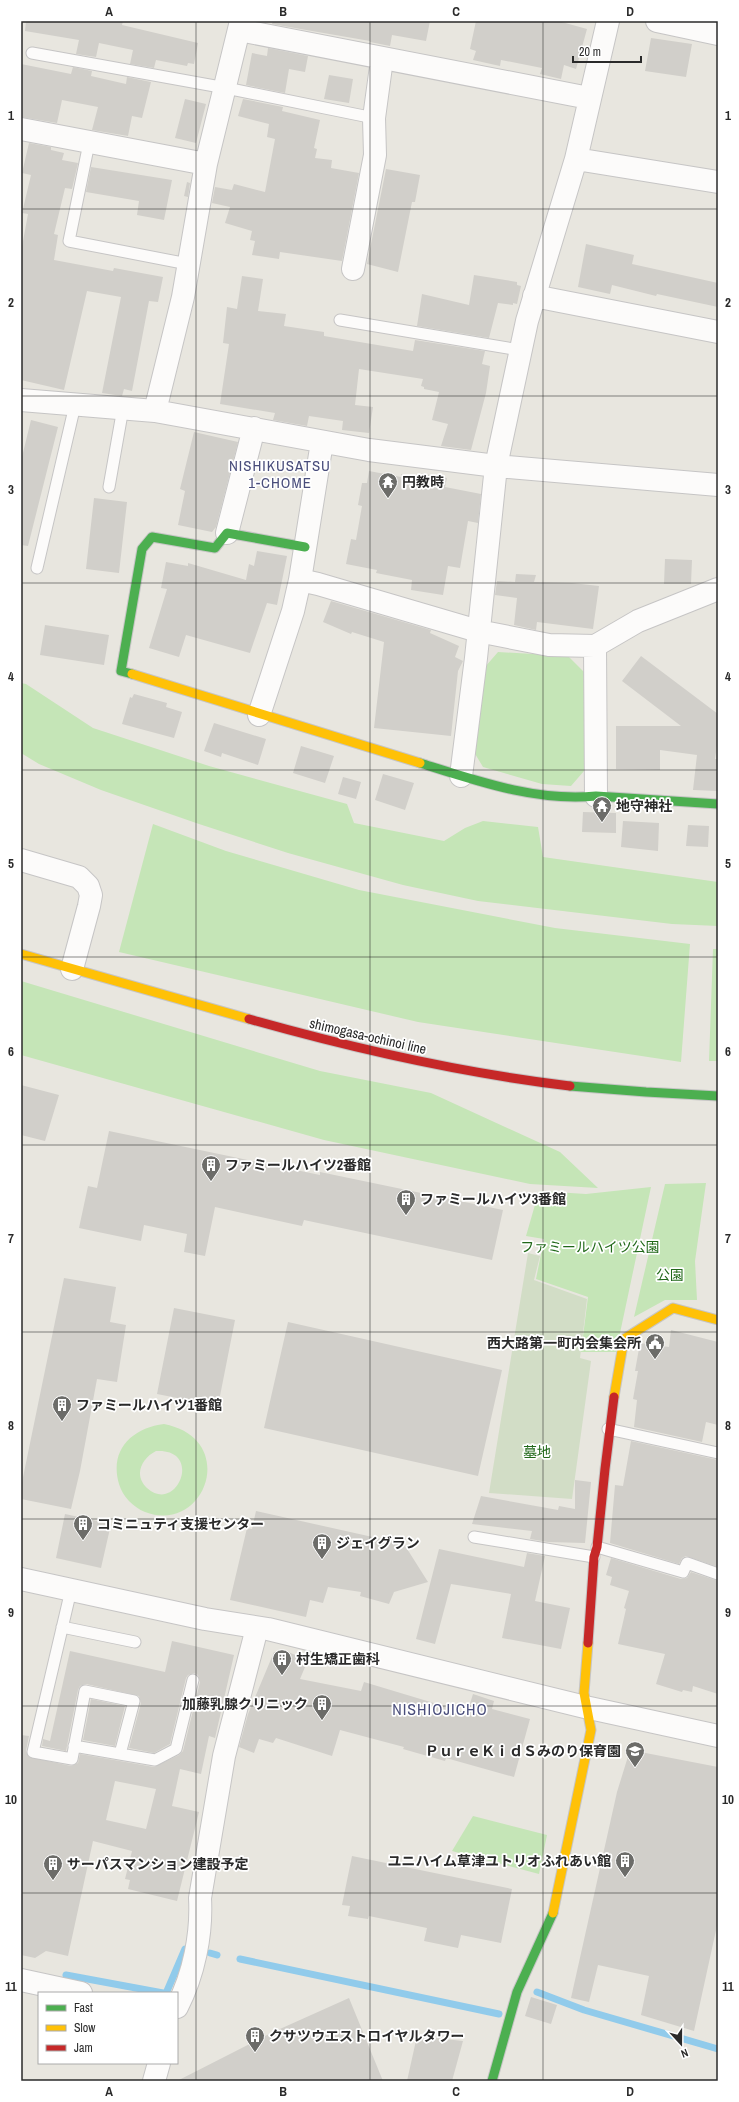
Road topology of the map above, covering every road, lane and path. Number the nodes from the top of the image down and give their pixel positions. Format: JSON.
{"nodes":[{"id":1,"x":608,"y":21,"type":"edge"},
{"id":2,"x":657,"y":21,"type":"edge"},
{"id":3,"x":240,"y":26,"type":"edge"},
{"id":4,"x":718,"y":34,"type":"edge"},
{"id":5,"x":32,"y":53,"type":"dead end"},
{"id":6,"x":382,"y":59,"type":"junction"},
{"id":7,"x":226,"y":88,"type":"junction"},
{"id":8,"x":589,"y":98,"type":"junction"},
{"id":9,"x":374,"y":118,"type":"junction"},
{"id":10,"x":21,"y":129,"type":"edge"},
{"id":11,"x":89,"y":142,"type":"junction"},
{"id":12,"x":576,"y":159,"type":"junction"},
{"id":13,"x":206,"y":164,"type":"junction"},
{"id":14,"x":718,"y":182,"type":"edge"},
{"id":15,"x":188,"y":264,"type":"junction"},
{"id":16,"x":353,"y":269,"type":"dead end"},
{"id":17,"x":534,"y":296,"type":"junction"},
{"id":18,"x":340,"y":320,"type":"dead end"},
{"id":19,"x":718,"y":332,"type":"edge"},
{"id":20,"x":520,"y":350,"type":"junction"},
{"id":21,"x":21,"y":400,"type":"edge"},
{"id":22,"x":75,"y":405,"type":"junction"},
{"id":23,"x":123,"y":408,"type":"junction"},
{"id":24,"x":155,"y":411,"type":"junction"},
{"id":25,"x":254,"y":428,"type":"junction"},
{"id":26,"x":322,"y":442,"type":"junction"},
{"id":27,"x":496,"y":466,"type":"junction"},
{"id":28,"x":718,"y":485,"type":"edge"},
{"id":29,"x":109,"y":488,"type":"dead end"},
{"id":30,"x":227,"y":533,"type":"junction"},
{"id":31,"x":305,"y":547,"type":"junction"},
{"id":32,"x":37,"y":568,"type":"dead end"},
{"id":33,"x":300,"y":580,"type":"junction"},
{"id":34,"x":718,"y":589,"type":"edge"},
{"id":35,"x":478,"y":631,"type":"junction"},
{"id":36,"x":595,"y":646,"type":"junction"},
{"id":37,"x":259,"y":715,"type":"junction"},
{"id":38,"x":461,"y":776,"type":"junction"},
{"id":39,"x":583,"y":801,"type":"junction"},
{"id":40,"x":718,"y":804,"type":"edge"},
{"id":41,"x":21,"y":860,"type":"edge"},
{"id":42,"x":21,"y":954,"type":"edge"},
{"id":43,"x":72,"y":969,"type":"junction"},
{"id":44,"x":718,"y":1096,"type":"edge"},
{"id":45,"x":718,"y":1320,"type":"edge"},
{"id":46,"x":608,"y":1429,"type":"junction"},
{"id":47,"x":718,"y":1453,"type":"edge"},
{"id":48,"x":474,"y":1537,"type":"dead end"},
{"id":49,"x":595,"y":1552,"type":"junction"},
{"id":50,"x":718,"y":1574,"type":"edge"},
{"id":51,"x":21,"y":1579,"type":"edge"},
{"id":52,"x":71,"y":1590,"type":"junction"},
{"id":53,"x":62,"y":1627,"type":"junction"},
{"id":54,"x":257,"y":1628,"type":"junction"},
{"id":55,"x":135,"y":1642,"type":"dead end"},
{"id":56,"x":193,"y":1680,"type":"dead end"},
{"id":57,"x":585,"y":1707,"type":"junction"},
{"id":58,"x":718,"y":1736,"type":"edge"},
{"id":59,"x":74,"y":1746,"type":"junction"},
{"id":60,"x":120,"y":1754,"type":"junction"},
{"id":61,"x":21,"y":1980,"type":"edge"},
{"id":62,"x":76,"y":1992,"type":"edge"},
{"id":63,"x":178,"y":2005,"type":"edge"},
{"id":64,"x":159,"y":2064,"type":"edge"},
{"id":65,"x":154,"y":2081,"type":"edge"},
{"id":66,"x":492,"y":2081,"type":"edge"}],
"edges":[{"from":1,"to":8,"type":"street"},
{"from":2,"to":4,"type":"street"},
{"from":3,"to":6,"type":"street"},
{"from":3,"to":7,"type":"street"},
{"from":5,"to":7,"type":"lane"},
{"from":6,"to":8,"type":"street"},
{"from":6,"to":9,"type":"street"},
{"from":7,"to":9,"type":"lane"},
{"from":7,"to":13,"type":"street"},
{"from":8,"to":12,"type":"street"},
{"from":9,"to":16,"type":"street"},
{"from":10,"to":11,"type":"street"},
{"from":11,"to":13,"type":"street"},
{"from":11,"to":15,"type":"lane"},
{"from":12,"to":14,"type":"street"},
{"from":12,"to":17,"type":"street"},
{"from":13,"to":15,"type":"street"},
{"from":15,"to":24,"type":"street"},
{"from":17,"to":19,"type":"street"},
{"from":17,"to":20,"type":"street"},
{"from":18,"to":20,"type":"lane"},
{"from":20,"to":27,"type":"street"},
{"from":21,"to":22,"type":"street"},
{"from":22,"to":23,"type":"street"},
{"from":22,"to":32,"type":"lane"},
{"from":23,"to":24,"type":"street"},
{"from":23,"to":29,"type":"lane"},
{"from":24,"to":25,"type":"street"},
{"from":25,"to":26,"type":"street"},
{"from":25,"to":30,"type":"street"},
{"from":26,"to":27,"type":"street"},
{"from":26,"to":31,"type":"street"},
{"from":27,"to":28,"type":"street"},
{"from":27,"to":35,"type":"street"},
{"from":30,"to":31,"type":"street"},
{"from":30,"to":37,"type":"street"},
{"from":31,"to":33,"type":"street"},
{"from":33,"to":35,"type":"street"},
{"from":33,"to":37,"type":"street"},
{"from":34,"to":36,"type":"street"},
{"from":35,"to":36,"type":"street"},
{"from":35,"to":38,"type":"street"},
{"from":36,"to":39,"type":"street"},
{"from":37,"to":38,"type":"street"},
{"from":38,"to":39,"type":"street"},
{"from":39,"to":40,"type":"street"},
{"from":41,"to":43,"type":"street"},
{"from":42,"to":43,"type":"street","name":"shimogasa-ochinoi line"},
{"from":43,"to":44,"type":"street","name":"shimogasa-ochinoi line"},
{"from":45,"to":46,"type":"street"},
{"from":46,"to":47,"type":"lane"},
{"from":46,"to":49,"type":"street"},
{"from":48,"to":49,"type":"lane"},
{"from":49,"to":50,"type":"lane"},
{"from":49,"to":57,"type":"street"},
{"from":51,"to":52,"type":"street"},
{"from":52,"to":53,"type":"lane"},
{"from":52,"to":54,"type":"street"},
{"from":53,"to":55,"type":"lane"},
{"from":53,"to":59,"type":"lane"},
{"from":54,"to":57,"type":"street"},
{"from":54,"to":63,"type":"street"},
{"from":56,"to":60,"type":"lane"},
{"from":57,"to":58,"type":"street"},
{"from":57,"to":66,"type":"street"},
{"from":59,"to":60,"type":"lane"},
{"from":59,"to":60,"type":"lane"},
{"from":61,"to":62,"type":"street"},
{"from":64,"to":65,"type":"street"}]}
